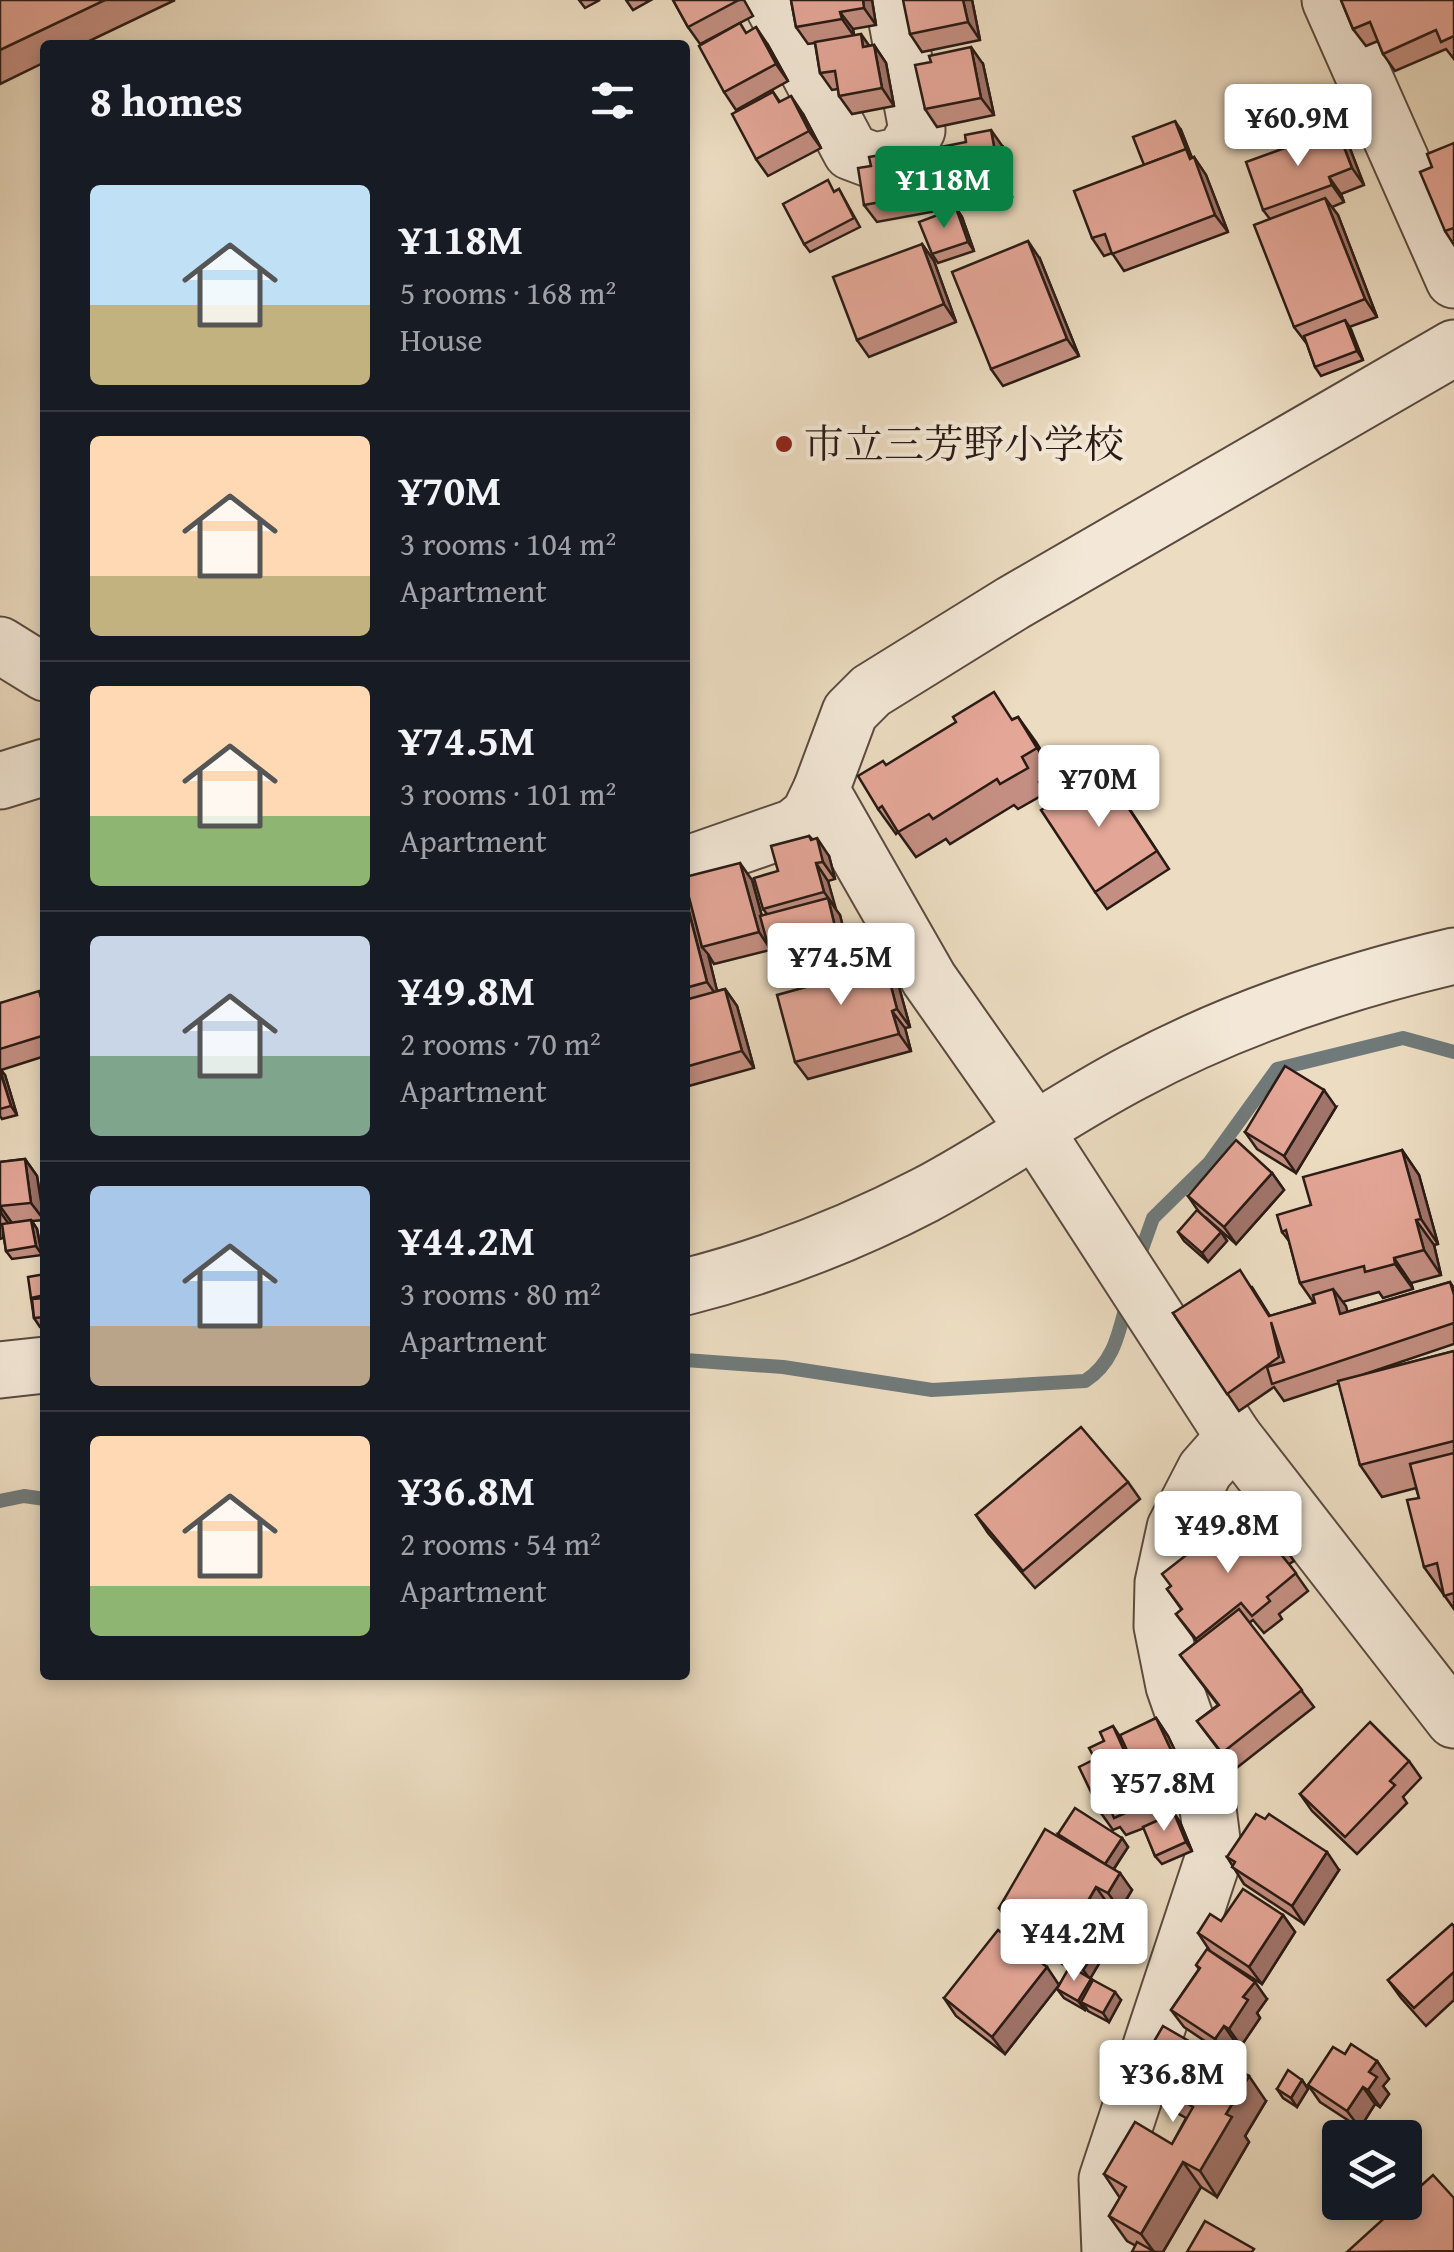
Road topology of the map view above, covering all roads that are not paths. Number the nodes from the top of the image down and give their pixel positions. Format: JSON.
{"nodes":[{"id":1,"x":770,"y":0,"type":"edge"},
{"id":2,"x":893,"y":0,"type":"edge"},
{"id":3,"x":1330,"y":0,"type":"edge"},
{"id":4,"x":1454,"y":280,"type":"edge"},
{"id":5,"x":1454,"y":348,"type":"edge"},
{"id":6,"x":0,"y":645,"type":"edge"},
{"id":7,"x":40,"y":670,"type":"edge"},
{"id":8,"x":40,"y":769,"type":"edge"},
{"id":9,"x":0,"y":782,"type":"edge"},
{"id":10,"x":821,"y":790,"type":"junction"},
{"id":11,"x":690,"y":864,"type":"edge"},
{"id":12,"x":1454,"y":956,"type":"edge"},
{"id":13,"x":1035,"y":1130,"type":"junction"},
{"id":14,"x":690,"y":1285,"type":"edge"},
{"id":15,"x":40,"y":1366,"type":"edge"},
{"id":16,"x":0,"y":1370,"type":"edge"},
{"id":17,"x":1234,"y":1436,"type":"junction"},
{"id":18,"x":1454,"y":1720,"type":"edge"},
{"id":19,"x":1110,"y":2252,"type":"edge"}],
"edges":[{"from":1,"to":2,"type":"street"},
{"from":3,"to":4,"type":"street"},
{"from":5,"to":10,"type":"street"},
{"from":6,"to":7,"type":"street"},
{"from":8,"to":9,"type":"street"},
{"from":10,"to":11,"type":"street"},
{"from":10,"to":13,"type":"street"},
{"from":12,"to":13,"type":"street"},
{"from":13,"to":14,"type":"street"},
{"from":13,"to":17,"type":"street"},
{"from":15,"to":16,"type":"street"},
{"from":17,"to":18,"type":"street"},
{"from":17,"to":19,"type":"street"}]}
